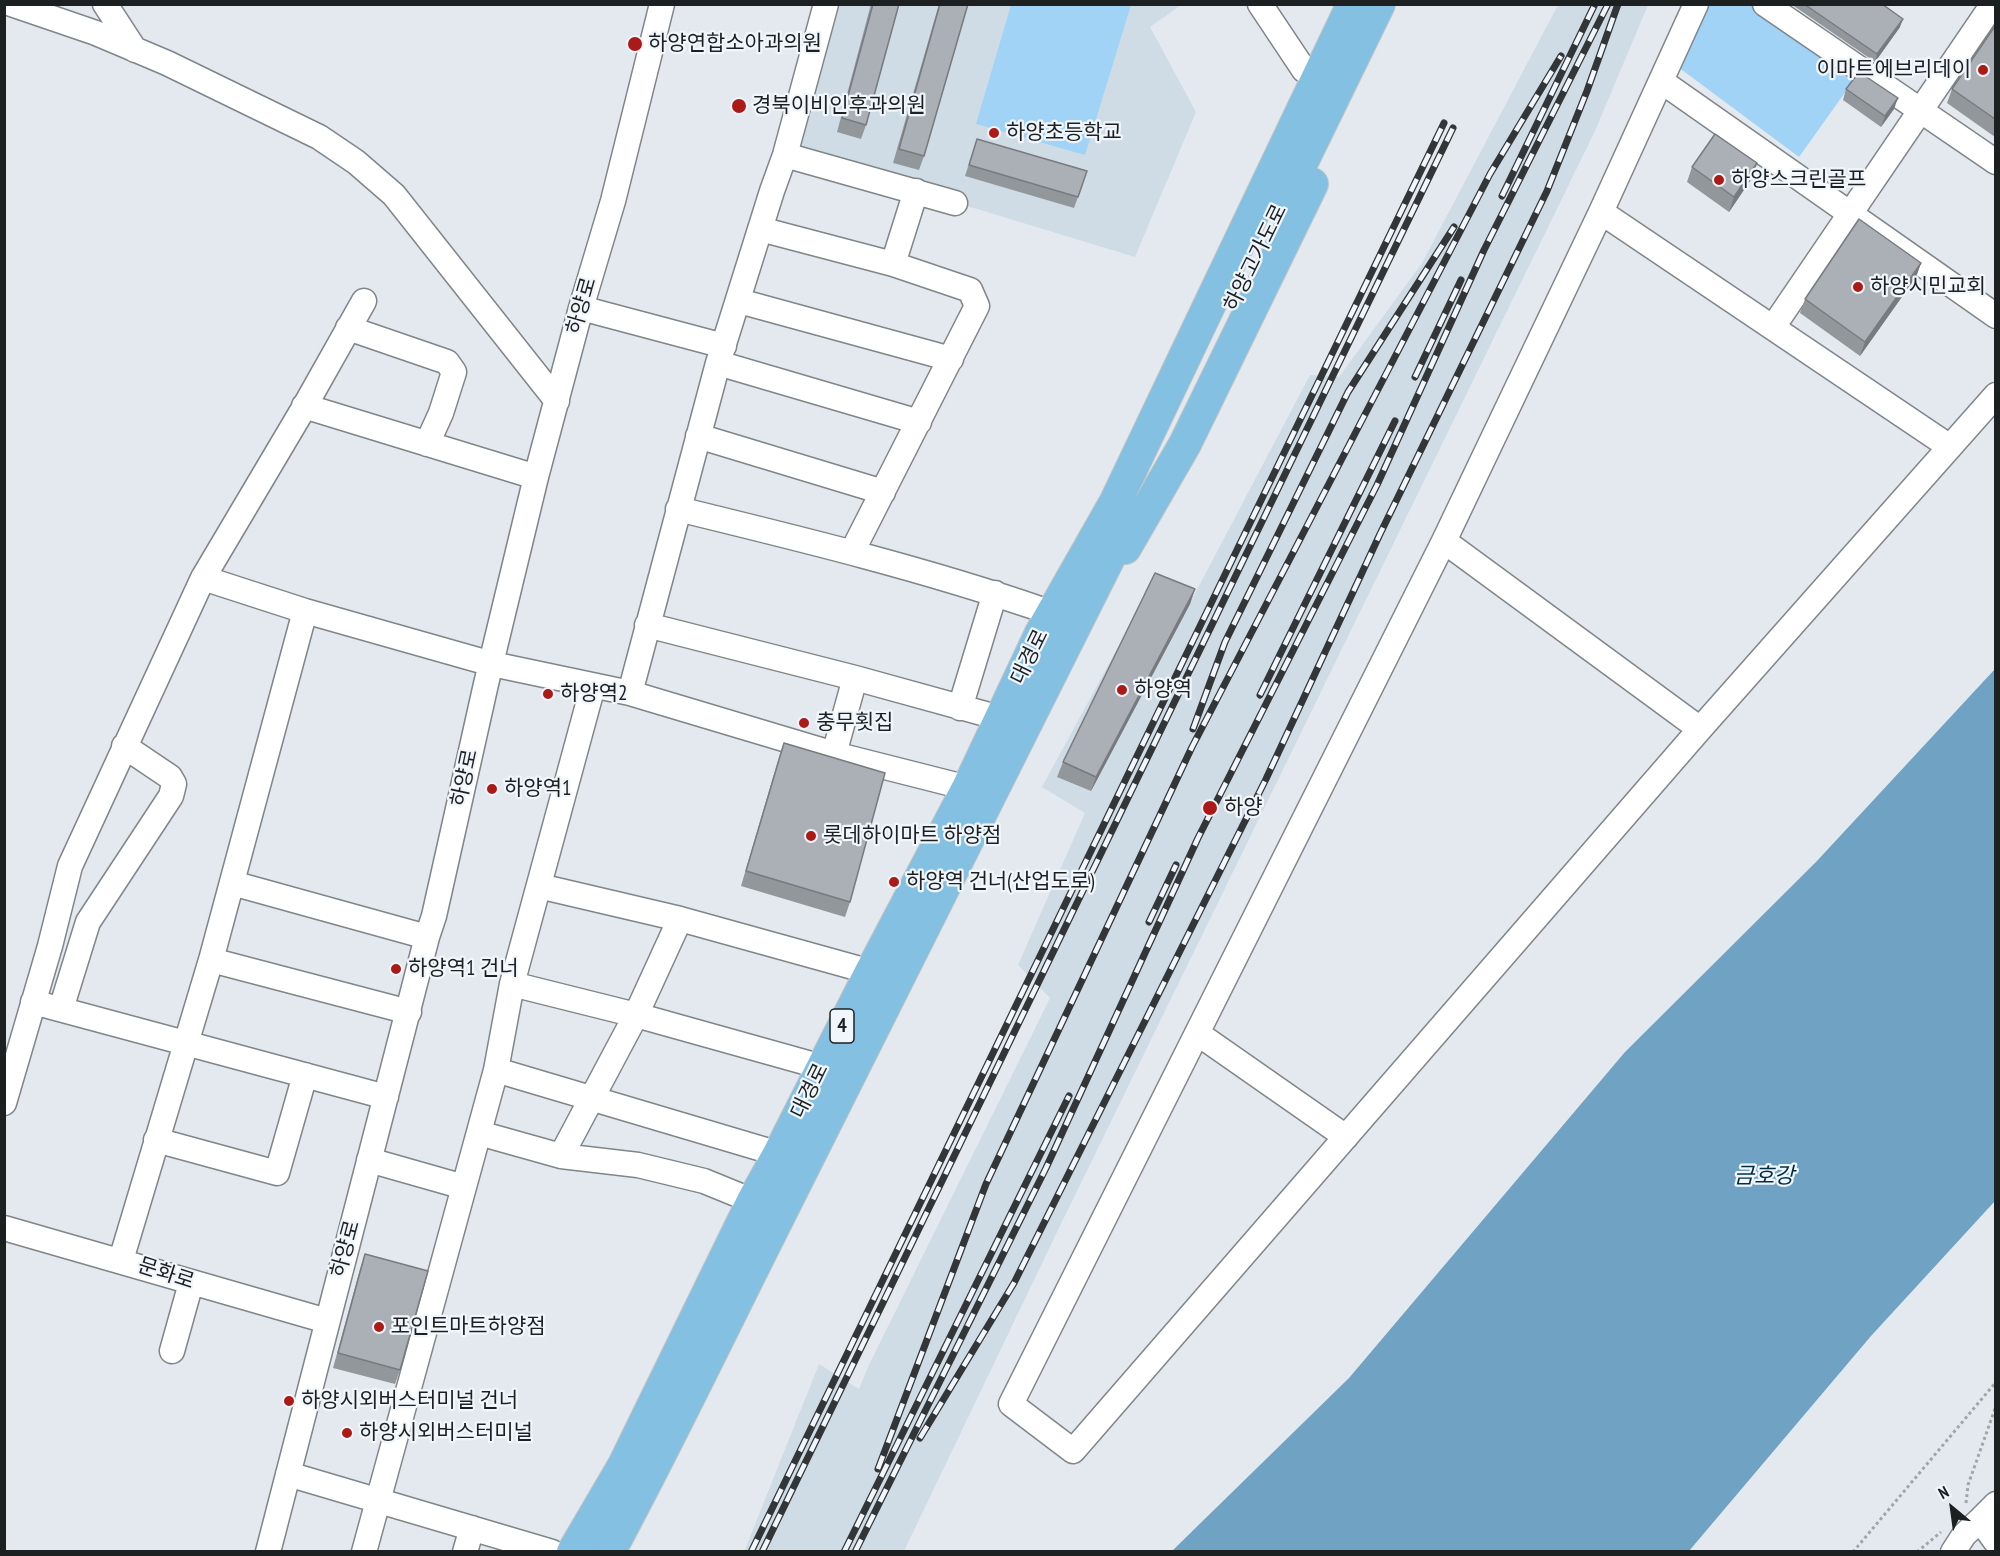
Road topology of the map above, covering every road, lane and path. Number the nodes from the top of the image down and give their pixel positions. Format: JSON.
{"nodes":[{"id":1,"x":11,"y":4,"type":"edge"},
{"id":2,"x":105,"y":4,"type":"edge"},
{"id":3,"x":662,"y":4,"type":"edge"},
{"id":4,"x":826,"y":4,"type":"edge"},
{"id":5,"x":1260,"y":4,"type":"edge"},
{"id":6,"x":1336,"y":4,"type":"edge"},
{"id":7,"x":1353,"y":4,"type":"edge"},
{"id":8,"x":1379,"y":4,"type":"edge"},
{"id":9,"x":1400,"y":4,"type":"edge"},
{"id":10,"x":1696,"y":4,"type":"edge"},
{"id":11,"x":1765,"y":4,"type":"edge"},
{"id":12,"x":1986,"y":13,"type":"edge"},
{"id":13,"x":135,"y":50,"type":"junction"},
{"id":14,"x":1304,"y":70,"type":"junction"},
{"id":15,"x":1661,"y":81,"type":"junction"},
{"id":16,"x":1921,"y":112,"type":"junction"},
{"id":17,"x":785,"y":155,"type":"junction"},
{"id":18,"x":1995,"y":162,"type":"edge"},
{"id":19,"x":916,"y":191,"type":"junction"},
{"id":20,"x":955,"y":203,"type":"dead end"},
{"id":21,"x":1601,"y":212,"type":"junction"},
{"id":22,"x":1852,"y":213,"type":"junction"},
{"id":23,"x":760,"y":229,"type":"junction"},
{"id":24,"x":893,"y":264,"type":"junction"},
{"id":25,"x":364,"y":301,"type":"dead end"},
{"id":26,"x":739,"y":301,"type":"junction"},
{"id":27,"x":580,"y":308,"type":"junction"},
{"id":28,"x":1995,"y":316,"type":"edge"},
{"id":29,"x":1773,"y":327,"type":"junction"},
{"id":30,"x":348,"y":328,"type":"junction"},
{"id":31,"x":721,"y":355,"type":"junction"},
{"id":32,"x":951,"y":359,"type":"junction"},
{"id":33,"x":1995,"y":395,"type":"edge"},
{"id":34,"x":556,"y":401,"type":"junction"},
{"id":35,"x":304,"y":406,"type":"junction"},
{"id":36,"x":919,"y":422,"type":"junction"},
{"id":37,"x":698,"y":436,"type":"junction"},
{"id":38,"x":427,"y":444,"type":"junction"},
{"id":39,"x":1950,"y":447,"type":"junction"},
{"id":40,"x":536,"y":477,"type":"junction"},
{"id":41,"x":883,"y":492,"type":"junction"},
{"id":42,"x":1124,"y":507,"type":"junction"},
{"id":43,"x":678,"y":509,"type":"junction"},
{"id":44,"x":1444,"y":541,"type":"junction"},
{"id":45,"x":852,"y":552,"type":"junction"},
{"id":46,"x":202,"y":578,"type":"junction"},
{"id":47,"x":1097,"y":581,"type":"junction"},
{"id":48,"x":994,"y":593,"type":"junction"},
{"id":49,"x":305,"y":611,"type":"junction"},
{"id":50,"x":1041,"y":623,"type":"junction"},
{"id":51,"x":647,"y":625,"type":"junction"},
{"id":52,"x":492,"y":664,"type":"junction"},
{"id":53,"x":855,"y":678,"type":"junction"},
{"id":54,"x":593,"y":686,"type":"junction"},
{"id":55,"x":630,"y":693,"type":"junction"},
{"id":56,"x":960,"y":708,"type":"junction"},
{"id":57,"x":1000,"y":718,"type":"junction"},
{"id":58,"x":1700,"y":729,"type":"junction"},
{"id":59,"x":124,"y":746,"type":"junction"},
{"id":60,"x":834,"y":754,"type":"junction"},
{"id":61,"x":979,"y":793,"type":"junction"},
{"id":62,"x":231,"y":883,"type":"junction"},
{"id":63,"x":539,"y":886,"type":"junction"},
{"id":64,"x":680,"y":919,"type":"junction"},
{"id":65,"x":427,"y":937,"type":"junction"},
{"id":66,"x":211,"y":960,"type":"junction"},
{"id":67,"x":871,"y":972,"type":"junction"},
{"id":68,"x":512,"y":984,"type":"junction"},
{"id":69,"x":33,"y":1002,"type":"junction"},
{"id":70,"x":61,"y":1009,"type":"junction"},
{"id":71,"x":409,"y":1012,"type":"junction"},
{"id":72,"x":636,"y":1015,"type":"junction"},
{"id":73,"x":1197,"y":1033,"type":"junction"},
{"id":74,"x":185,"y":1044,"type":"junction"},
{"id":75,"x":822,"y":1066,"type":"junction"},
{"id":76,"x":496,"y":1070,"type":"junction"},
{"id":77,"x":305,"y":1075,"type":"junction"},
{"id":78,"x":386,"y":1096,"type":"junction"},
{"id":79,"x":591,"y":1098,"type":"junction"},
{"id":80,"x":4,"y":1103,"type":"edge"},
{"id":81,"x":479,"y":1133,"type":"junction"},
{"id":82,"x":1346,"y":1137,"type":"junction"},
{"id":83,"x":156,"y":1140,"type":"junction"},
{"id":84,"x":779,"y":1154,"type":"junction"},
{"id":85,"x":561,"y":1156,"type":"junction"},
{"id":86,"x":369,"y":1160,"type":"junction"},
{"id":87,"x":464,"y":1187,"type":"junction"},
{"id":88,"x":753,"y":1201,"type":"junction"},
{"id":89,"x":4,"y":1228,"type":"edge"},
{"id":90,"x":121,"y":1260,"type":"junction"},
{"id":91,"x":191,"y":1283,"type":"junction"},
{"id":92,"x":327,"y":1321,"type":"junction"},
{"id":93,"x":171,"y":1352,"type":"dead end"},
{"id":94,"x":1995,"y":1382,"type":"edge"},
{"id":95,"x":1995,"y":1406,"type":"edge"},
{"id":96,"x":288,"y":1474,"type":"junction"},
{"id":97,"x":378,"y":1501,"type":"junction"},
{"id":98,"x":1973,"y":1527,"type":"edge"},
{"id":99,"x":472,"y":1528,"type":"junction"},
{"id":100,"x":1995,"y":1542,"type":"edge"},
{"id":101,"x":268,"y":1551,"type":"edge"},
{"id":102,"x":364,"y":1551,"type":"edge"},
{"id":103,"x":465,"y":1551,"type":"edge"},
{"id":104,"x":552,"y":1551,"type":"edge"},
{"id":105,"x":573,"y":1551,"type":"edge"},
{"id":106,"x":609,"y":1551,"type":"edge"},
{"id":107,"x":1853,"y":1551,"type":"edge"},
{"id":108,"x":1917,"y":1551,"type":"edge"}],
"edges":[{"from":1,"to":13,"type":"street"},
{"from":2,"to":13,"type":"street"},
{"from":3,"to":27,"type":"street","name":"하양로"},
{"from":4,"to":17,"type":"street"},
{"from":5,"to":14,"type":"street"},
{"from":6,"to":14,"type":"main road"},
{"from":7,"to":42,"type":"main road","name":"하양고가도로"},
{"from":8,"to":42,"type":"main road","name":"하양고가도로"},
{"from":9,"to":47,"type":"main road"},
{"from":10,"to":15,"type":"street"},
{"from":11,"to":16,"type":"street"},
{"from":12,"to":16,"type":"street"},
{"from":13,"to":34,"type":"street"},
{"from":14,"to":50,"type":"main road"},
{"from":15,"to":21,"type":"street"},
{"from":15,"to":22,"type":"street"},
{"from":16,"to":18,"type":"street"},
{"from":16,"to":22,"type":"street"},
{"from":17,"to":19,"type":"street"},
{"from":17,"to":23,"type":"street"},
{"from":19,"to":20,"type":"street"},
{"from":19,"to":24,"type":"street"},
{"from":21,"to":29,"type":"street"},
{"from":21,"to":44,"type":"street"},
{"from":22,"to":28,"type":"street"},
{"from":22,"to":29,"type":"street"},
{"from":23,"to":24,"type":"street"},
{"from":23,"to":26,"type":"street"},
{"from":24,"to":32,"type":"street"},
{"from":25,"to":30,"type":"street"},
{"from":26,"to":31,"type":"street"},
{"from":26,"to":32,"type":"street"},
{"from":27,"to":31,"type":"street"},
{"from":27,"to":34,"type":"street","name":"하양로"},
{"from":29,"to":39,"type":"street"},
{"from":30,"to":35,"type":"street"},
{"from":30,"to":38,"type":"street"},
{"from":31,"to":36,"type":"street"},
{"from":31,"to":37,"type":"street"},
{"from":32,"to":36,"type":"street"},
{"from":33,"to":39,"type":"street"},
{"from":34,"to":40,"type":"street","name":"하양로"},
{"from":35,"to":38,"type":"street"},
{"from":35,"to":46,"type":"street"},
{"from":36,"to":41,"type":"street"},
{"from":37,"to":41,"type":"street"},
{"from":37,"to":43,"type":"street"},
{"from":38,"to":40,"type":"street"},
{"from":39,"to":58,"type":"street"},
{"from":40,"to":52,"type":"street","name":"하양로"},
{"from":41,"to":45,"type":"street"},
{"from":42,"to":47,"type":"main road","name":"대경로","number":"4"},
{"from":42,"to":50,"type":"main road","name":"대경로","number":"4"},
{"from":43,"to":45,"type":"street"},
{"from":43,"to":51,"type":"street"},
{"from":44,"to":58,"type":"street"},
{"from":44,"to":73,"type":"street"},
{"from":45,"to":48,"type":"street"},
{"from":46,"to":49,"type":"street"},
{"from":46,"to":59,"type":"street"},
{"from":47,"to":61,"type":"main road","name":"대경로","number":"4"},
{"from":48,"to":50,"type":"street"},
{"from":48,"to":56,"type":"street"},
{"from":49,"to":52,"type":"street"},
{"from":49,"to":62,"type":"street"},
{"from":50,"to":57,"type":"main road","name":"대경로","number":"4"},
{"from":51,"to":53,"type":"street"},
{"from":51,"to":55,"type":"street"},
{"from":52,"to":54,"type":"street"},
{"from":52,"to":65,"type":"street","name":"하양로"},
{"from":53,"to":56,"type":"street"},
{"from":53,"to":60,"type":"street"},
{"from":54,"to":55,"type":"street"},
{"from":54,"to":63,"type":"street"},
{"from":55,"to":60,"type":"street"},
{"from":56,"to":57,"type":"street"},
{"from":57,"to":61,"type":"main road","name":"대경로","number":"4"},
{"from":58,"to":82,"type":"street"},
{"from":59,"to":69,"type":"street"},
{"from":59,"to":70,"type":"street"},
{"from":60,"to":61,"type":"street"},
{"from":61,"to":67,"type":"main road","name":"대경로","number":"4"},
{"from":61,"to":106,"type":"main road","name":"대경로","number":"4"},
{"from":62,"to":65,"type":"street"},
{"from":62,"to":66,"type":"street"},
{"from":63,"to":64,"type":"street"},
{"from":63,"to":68,"type":"street"},
{"from":64,"to":67,"type":"street"},
{"from":64,"to":72,"type":"street"},
{"from":65,"to":71,"type":"street","name":"하양로"},
{"from":66,"to":71,"type":"street"},
{"from":66,"to":74,"type":"street"},
{"from":67,"to":75,"type":"main road","name":"대경로","number":"4"},
{"from":68,"to":72,"type":"street"},
{"from":68,"to":76,"type":"street"},
{"from":69,"to":70,"type":"street"},
{"from":69,"to":80,"type":"street"},
{"from":70,"to":74,"type":"street"},
{"from":71,"to":78,"type":"street","name":"하양로"},
{"from":72,"to":75,"type":"street"},
{"from":72,"to":79,"type":"street"},
{"from":73,"to":82,"type":"street"},
{"from":73,"to":82,"type":"street"},
{"from":74,"to":77,"type":"street"},
{"from":74,"to":83,"type":"street"},
{"from":75,"to":84,"type":"main road","name":"대경로","number":"4"},
{"from":76,"to":79,"type":"street"},
{"from":76,"to":81,"type":"street"},
{"from":77,"to":78,"type":"street"},
{"from":77,"to":83,"type":"street"},
{"from":78,"to":86,"type":"street","name":"하양로"},
{"from":79,"to":84,"type":"street"},
{"from":79,"to":85,"type":"street"},
{"from":81,"to":85,"type":"street"},
{"from":81,"to":87,"type":"street"},
{"from":83,"to":90,"type":"street"},
{"from":84,"to":88,"type":"main road","name":"대경로","number":"4"},
{"from":85,"to":88,"type":"street"},
{"from":86,"to":87,"type":"street"},
{"from":86,"to":92,"type":"street","name":"하양로"},
{"from":87,"to":97,"type":"street"},
{"from":88,"to":105,"type":"main road","name":"대경로","number":"4"},
{"from":89,"to":90,"type":"street","name":"문화로"},
{"from":90,"to":91,"type":"street","name":"문화로"},
{"from":91,"to":92,"type":"street","name":"문화로"},
{"from":91,"to":93,"type":"street"},
{"from":92,"to":96,"type":"street","name":"하양로"},
{"from":94,"to":107,"type":"path"},
{"from":95,"to":98,"type":"path"},
{"from":96,"to":97,"type":"street"},
{"from":96,"to":101,"type":"street","name":"하양로"},
{"from":97,"to":99,"type":"street"},
{"from":97,"to":102,"type":"street"},
{"from":98,"to":100,"type":"street"},
{"from":98,"to":108,"type":"path"},
{"from":99,"to":103,"type":"street"},
{"from":99,"to":104,"type":"street"}]}
